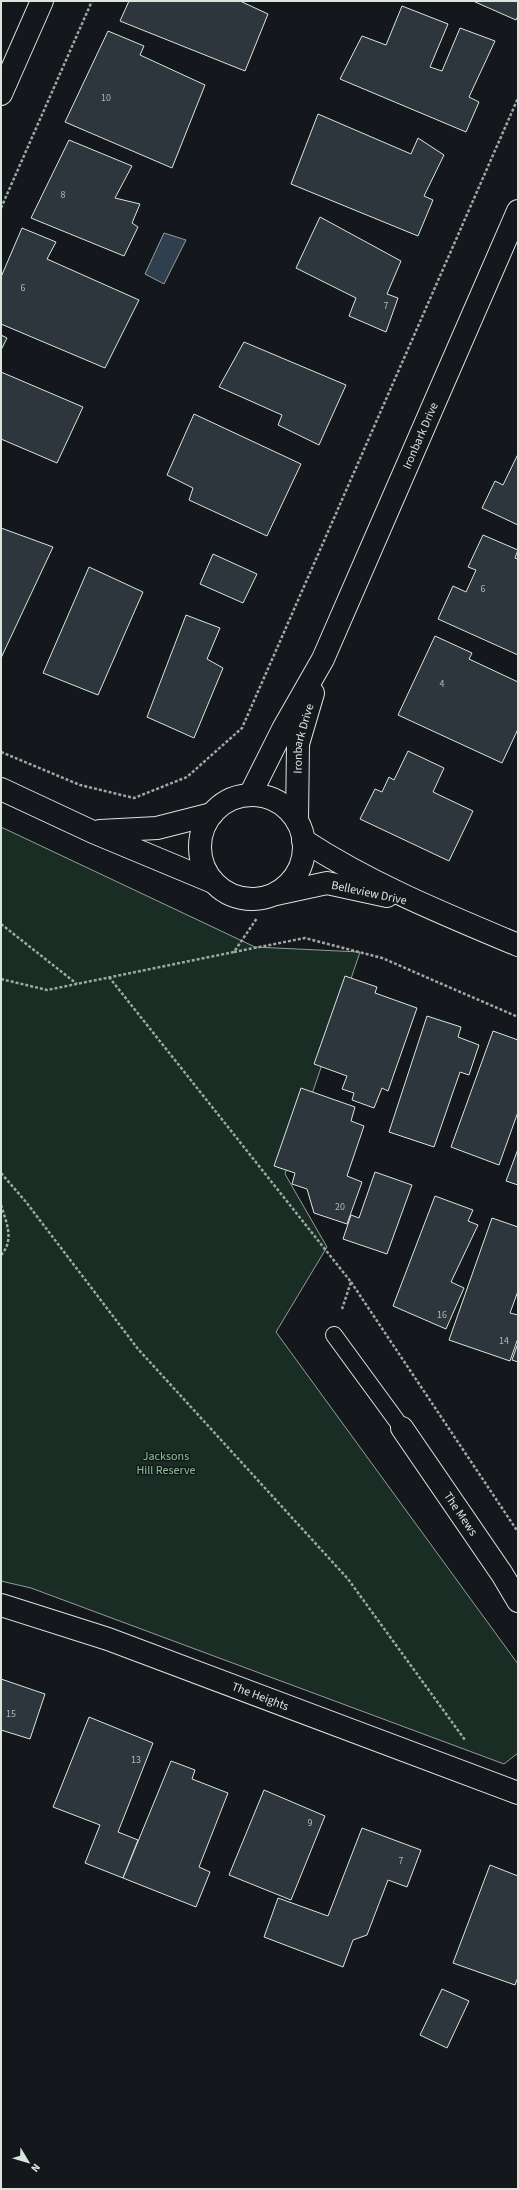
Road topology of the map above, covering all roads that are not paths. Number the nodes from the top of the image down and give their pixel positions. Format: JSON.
{"nodes":[{"id":1,"x":42,"y":1,"type":"edge"},
{"id":2,"x":1,"y":94,"type":"edge"},
{"id":3,"x":518,"y":211,"type":"edge"},
{"id":4,"x":323,"y":660,"type":"junction"},
{"id":5,"x":1,"y":789,"type":"edge"},
{"id":6,"x":250,"y":795,"type":"junction"},
{"id":7,"x":212,"y":814,"type":"junction"},
{"id":8,"x":300,"y":830,"type":"junction"},
{"id":9,"x":93,"y":832,"type":"junction"},
{"id":10,"x":213,"y":882,"type":"junction"},
{"id":11,"x":273,"y":894,"type":"junction"},
{"id":12,"x":418,"y":903,"type":"junction"},
{"id":13,"x":518,"y":945,"type":"edge"},
{"id":14,"x":334,"y":1335,"type":"road end"},
{"id":15,"x":402,"y":1428,"type":"joint"},
{"id":16,"x":518,"y":1601,"type":"edge"},
{"id":17,"x":1,"y":1605,"type":"edge"},
{"id":18,"x":518,"y":1793,"type":"edge"}],
"edges":[{"from":1,"to":2,"type":"street"},
{"from":3,"to":4,"type":"street","name":"Ironbark Drive"},
{"from":4,"to":6,"type":"street","name":"Ironbark Drive"},
{"from":4,"to":8,"type":"street","name":"Ironbark Drive"},
{"from":5,"to":9,"type":"street"},
{"from":6,"to":7,"type":"street"},
{"from":6,"to":8,"type":"street"},
{"from":7,"to":9,"type":"street"},
{"from":7,"to":10,"type":"street"},
{"from":8,"to":11,"type":"street"},
{"from":8,"to":12,"type":"street","name":"Belleview Drive"},
{"from":9,"to":10,"type":"street"},
{"from":10,"to":11,"type":"street"},
{"from":11,"to":12,"type":"street","name":"Belleview Drive"},
{"from":12,"to":13,"type":"street","name":"Belleview Drive"},
{"from":14,"to":15,"type":"lane"},
{"from":15,"to":16,"type":"street","name":"The Mews"},
{"from":17,"to":18,"type":"street","name":"The Heights"}]}
